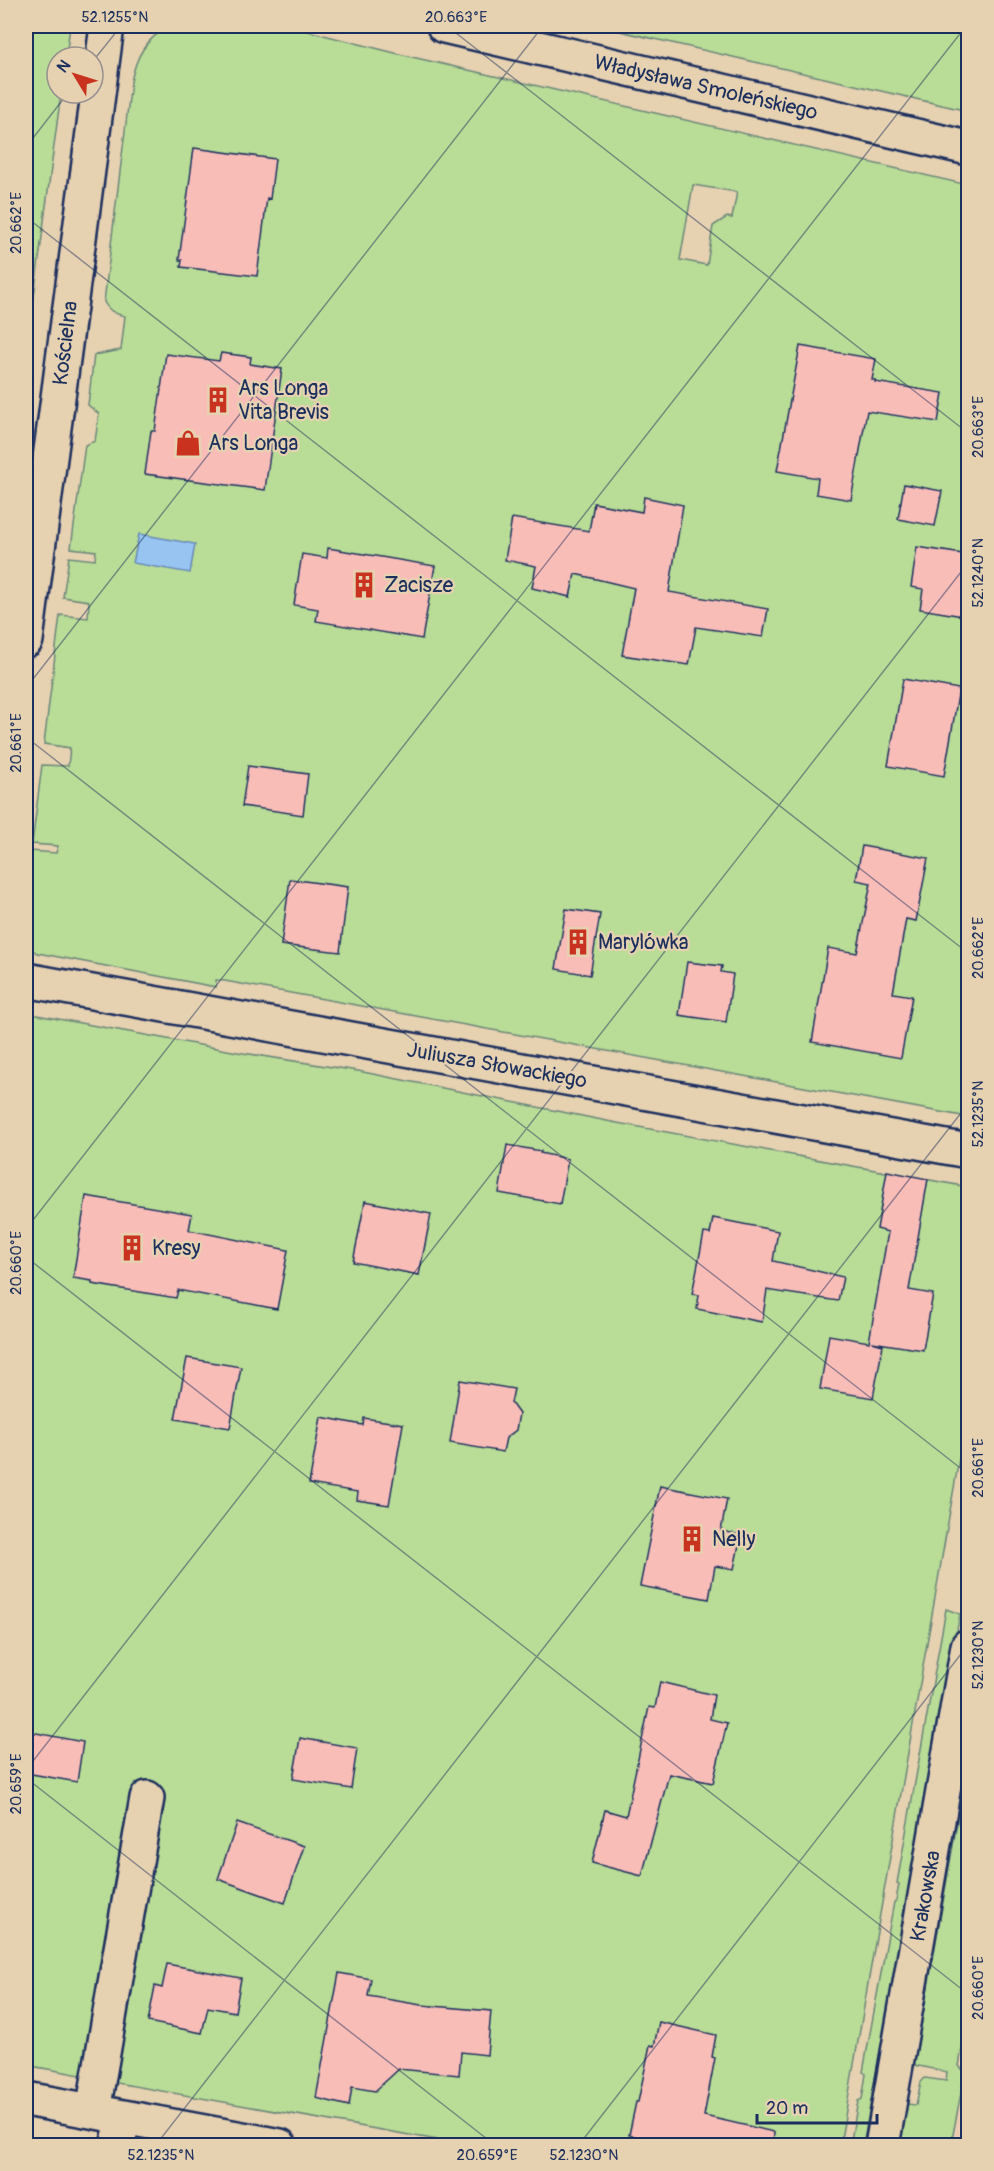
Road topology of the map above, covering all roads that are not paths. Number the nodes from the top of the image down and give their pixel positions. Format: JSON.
{"nodes":[{"id":1,"x":444,"y":26,"type":"edge"},
{"id":2,"x":110,"y":32,"type":"edge"},
{"id":3,"x":969,"y":148,"type":"edge"},
{"id":4,"x":26,"y":640,"type":"edge"},
{"id":5,"x":26,"y":980,"type":"edge"},
{"id":6,"x":969,"y":1151,"type":"edge"},
{"id":7,"x":969,"y":1646,"type":"edge"},
{"id":8,"x":147,"y":1798,"type":"dead end"},
{"id":9,"x":26,"y":2099,"type":"edge"},
{"id":10,"x":111,"y":2124,"type":"edge"},
{"id":11,"x":280,"y":2145,"type":"edge"},
{"id":12,"x":882,"y":2145,"type":"edge"}],
"edges":[{"from":1,"to":3,"type":"street","name":"Władysława Smoleńskiego"},
{"from":2,"to":4,"type":"street","name":"Kościelna"},
{"from":5,"to":6,"type":"street","name":"Juliusza Słowackiego"},
{"from":7,"to":12,"type":"street","name":"Krakowska"},
{"from":8,"to":10,"type":"street"},
{"from":9,"to":10,"type":"street"},
{"from":10,"to":11,"type":"street"}]}
